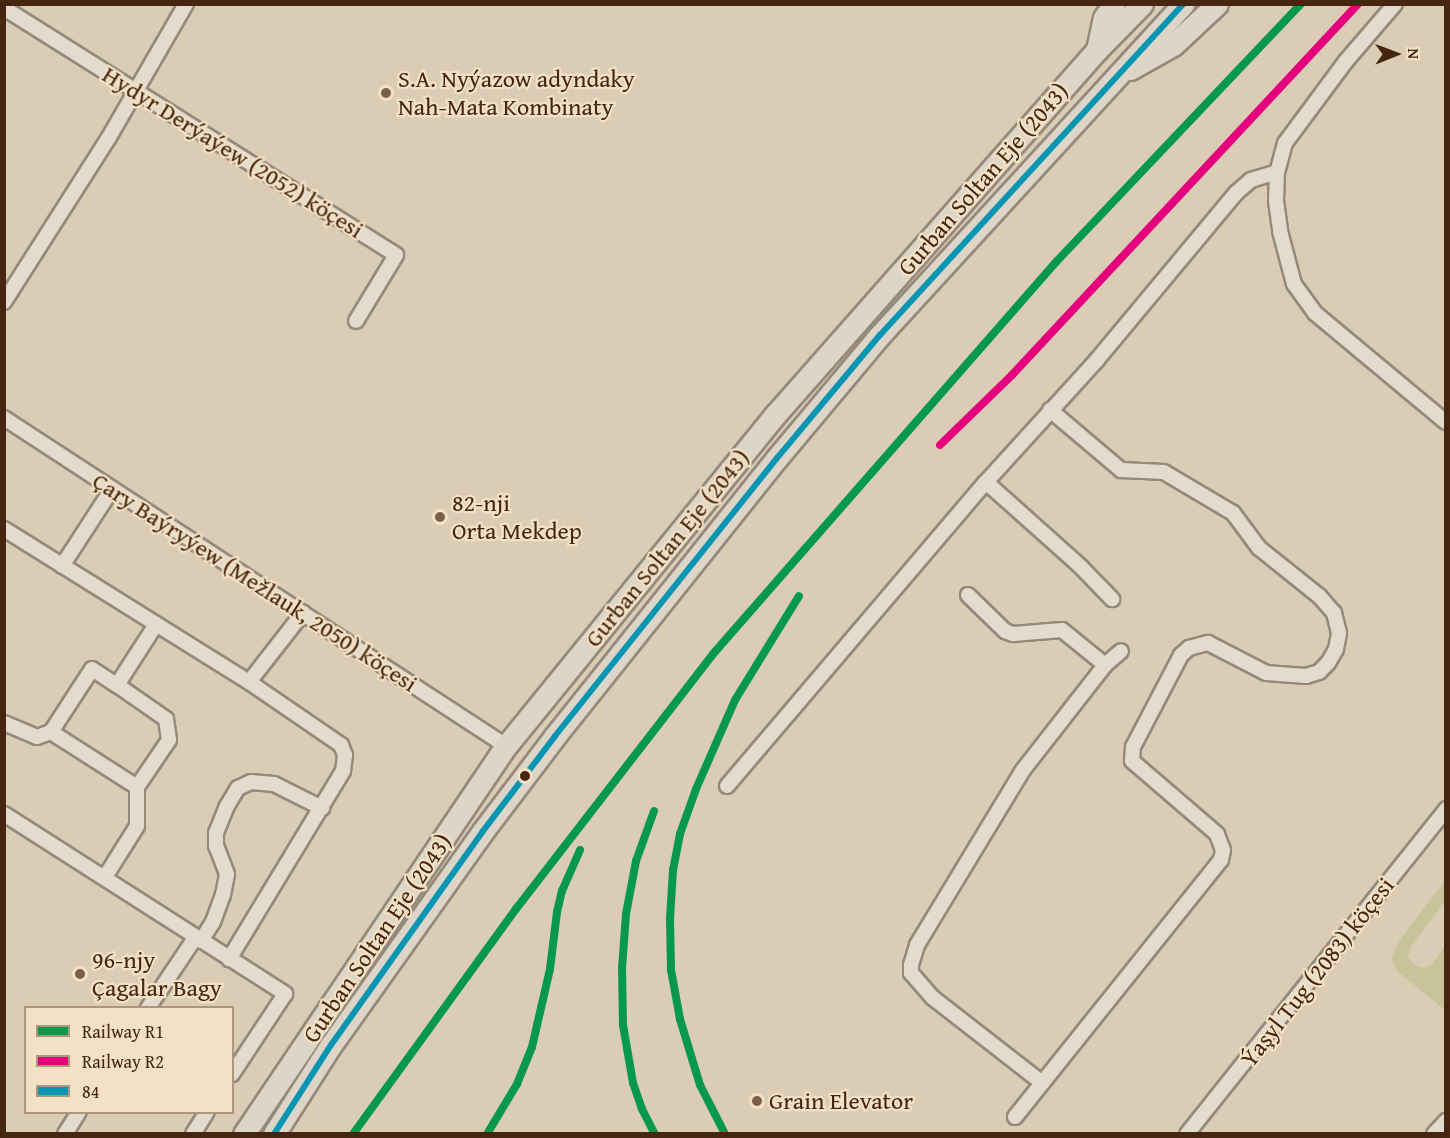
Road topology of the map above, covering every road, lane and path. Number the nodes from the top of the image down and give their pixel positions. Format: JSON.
{"nodes":[{"id":1,"x":186,"y":4,"type":"edge"},
{"id":2,"x":1114,"y":4,"type":"edge"},
{"id":3,"x":1143,"y":4,"type":"edge"},
{"id":4,"x":1183,"y":4,"type":"edge"},
{"id":5,"x":1217,"y":4,"type":"edge"},
{"id":6,"x":1395,"y":4,"type":"edge"},
{"id":7,"x":4,"y":8,"type":"edge"},
{"id":8,"x":1097,"y":50,"type":"junction"},
{"id":9,"x":1114,"y":78,"type":"junction"},
{"id":10,"x":137,"y":91,"type":"junction"},
{"id":11,"x":1277,"y":172,"type":"junction"},
{"id":12,"x":4,"y":302,"type":"edge"},
{"id":13,"x":356,"y":321,"type":"dead end"},
{"id":14,"x":1050,"y":410,"type":"junction"},
{"id":15,"x":4,"y":418,"type":"edge"},
{"id":16,"x":1446,"y":422,"type":"edge"},
{"id":17,"x":986,"y":482,"type":"junction"},
{"id":18,"x":112,"y":489,"type":"junction"},
{"id":19,"x":4,"y":529,"type":"edge"},
{"id":20,"x":62,"y":566,"type":"junction"},
{"id":21,"x":968,"y":595,"type":"dead end"},
{"id":22,"x":1112,"y":599,"type":"dead end"},
{"id":23,"x":303,"y":613,"type":"junction"},
{"id":24,"x":156,"y":626,"type":"junction"},
{"id":25,"x":1120,"y":651,"type":"dead end"},
{"id":26,"x":1105,"y":665,"type":"junction"},
{"id":27,"x":249,"y":682,"type":"junction"},
{"id":28,"x":117,"y":685,"type":"junction"},
{"id":29,"x":4,"y":723,"type":"edge"},
{"id":30,"x":51,"y":732,"type":"junction"},
{"id":31,"x":506,"y":746,"type":"junction"},
{"id":32,"x":726,"y":786,"type":"dead end"},
{"id":33,"x":137,"y":787,"type":"junction"},
{"id":34,"x":322,"y":808,"type":"junction"},
{"id":35,"x":1446,"y":809,"type":"edge"},
{"id":36,"x":4,"y":814,"type":"edge"},
{"id":37,"x":105,"y":877,"type":"junction"},
{"id":38,"x":198,"y":940,"type":"junction"},
{"id":39,"x":229,"y":959,"type":"junction"},
{"id":40,"x":149,"y":1006,"type":"edge"},
{"id":41,"x":234,"y":1071,"type":"edge"},
{"id":42,"x":1041,"y":1082,"type":"junction"},
{"id":43,"x":78,"y":1114,"type":"edge"},
{"id":44,"x":206,"y":1114,"type":"edge"},
{"id":45,"x":1016,"y":1117,"type":"dead end"},
{"id":46,"x":1446,"y":1121,"type":"edge"},
{"id":47,"x":65,"y":1134,"type":"edge"},
{"id":48,"x":193,"y":1134,"type":"edge"},
{"id":49,"x":244,"y":1134,"type":"edge"},
{"id":50,"x":274,"y":1134,"type":"edge"},
{"id":51,"x":1187,"y":1134,"type":"edge"},
{"id":52,"x":1434,"y":1134,"type":"edge"}],
"edges":[{"from":1,"to":10,"type":"street"},
{"from":2,"to":8,"type":"highway"},
{"from":3,"to":8,"type":"highway","name":"Gurban Soltan Eje (2043)"},
{"from":4,"to":9,"type":"highway","name":"Gurban Soltan Eje (2043)"},
{"from":5,"to":9,"type":"highway"},
{"from":6,"to":11,"type":"street"},
{"from":7,"to":10,"type":"street","name":"Hydyr Derýaýew (2052) köçesi"},
{"from":8,"to":31,"type":"highway","name":"Gurban Soltan Eje (2043)"},
{"from":9,"to":50,"type":"highway","name":"Gurban Soltan Eje (2043)"},
{"from":10,"to":12,"type":"street"},
{"from":10,"to":13,"type":"street","name":"Hydyr Derýaýew (2052) köçesi"},
{"from":11,"to":14,"type":"street"},
{"from":11,"to":16,"type":"street"},
{"from":14,"to":17,"type":"street"},
{"from":14,"to":42,"type":"street"},
{"from":15,"to":18,"type":"street","name":"Çary Baýryýew (Mežlauk, 2050) köçesi"},
{"from":17,"to":22,"type":"street"},
{"from":17,"to":32,"type":"street"},
{"from":18,"to":20,"type":"street"},
{"from":18,"to":23,"type":"street","name":"Çary Baýryýew (Mežlauk, 2050) köçesi"},
{"from":19,"to":20,"type":"street"},
{"from":20,"to":24,"type":"street"},
{"from":21,"to":26,"type":"street"},
{"from":23,"to":27,"type":"street"},
{"from":23,"to":31,"type":"street","name":"Çary Baýryýew (Mežlauk, 2050) köçesi"},
{"from":24,"to":27,"type":"street"},
{"from":24,"to":28,"type":"street"},
{"from":25,"to":26,"type":"street"},
{"from":26,"to":42,"type":"street"},
{"from":27,"to":34,"type":"street"},
{"from":28,"to":30,"type":"street"},
{"from":28,"to":33,"type":"street"},
{"from":29,"to":30,"type":"street"},
{"from":30,"to":33,"type":"street"},
{"from":31,"to":49,"type":"highway","name":"Gurban Soltan Eje (2043)"},
{"from":33,"to":37,"type":"street"},
{"from":34,"to":38,"type":"street"},
{"from":34,"to":39,"type":"street"},
{"from":35,"to":51,"type":"street","name":"Ýaşyl Tug (2083) köçesi"},
{"from":36,"to":37,"type":"street"},
{"from":37,"to":38,"type":"street"},
{"from":38,"to":39,"type":"street"},
{"from":38,"to":40,"type":"street"},
{"from":39,"to":41,"type":"street"},
{"from":42,"to":45,"type":"street"},
{"from":43,"to":47,"type":"street"},
{"from":44,"to":48,"type":"street"},
{"from":46,"to":52,"type":"street"}]}
